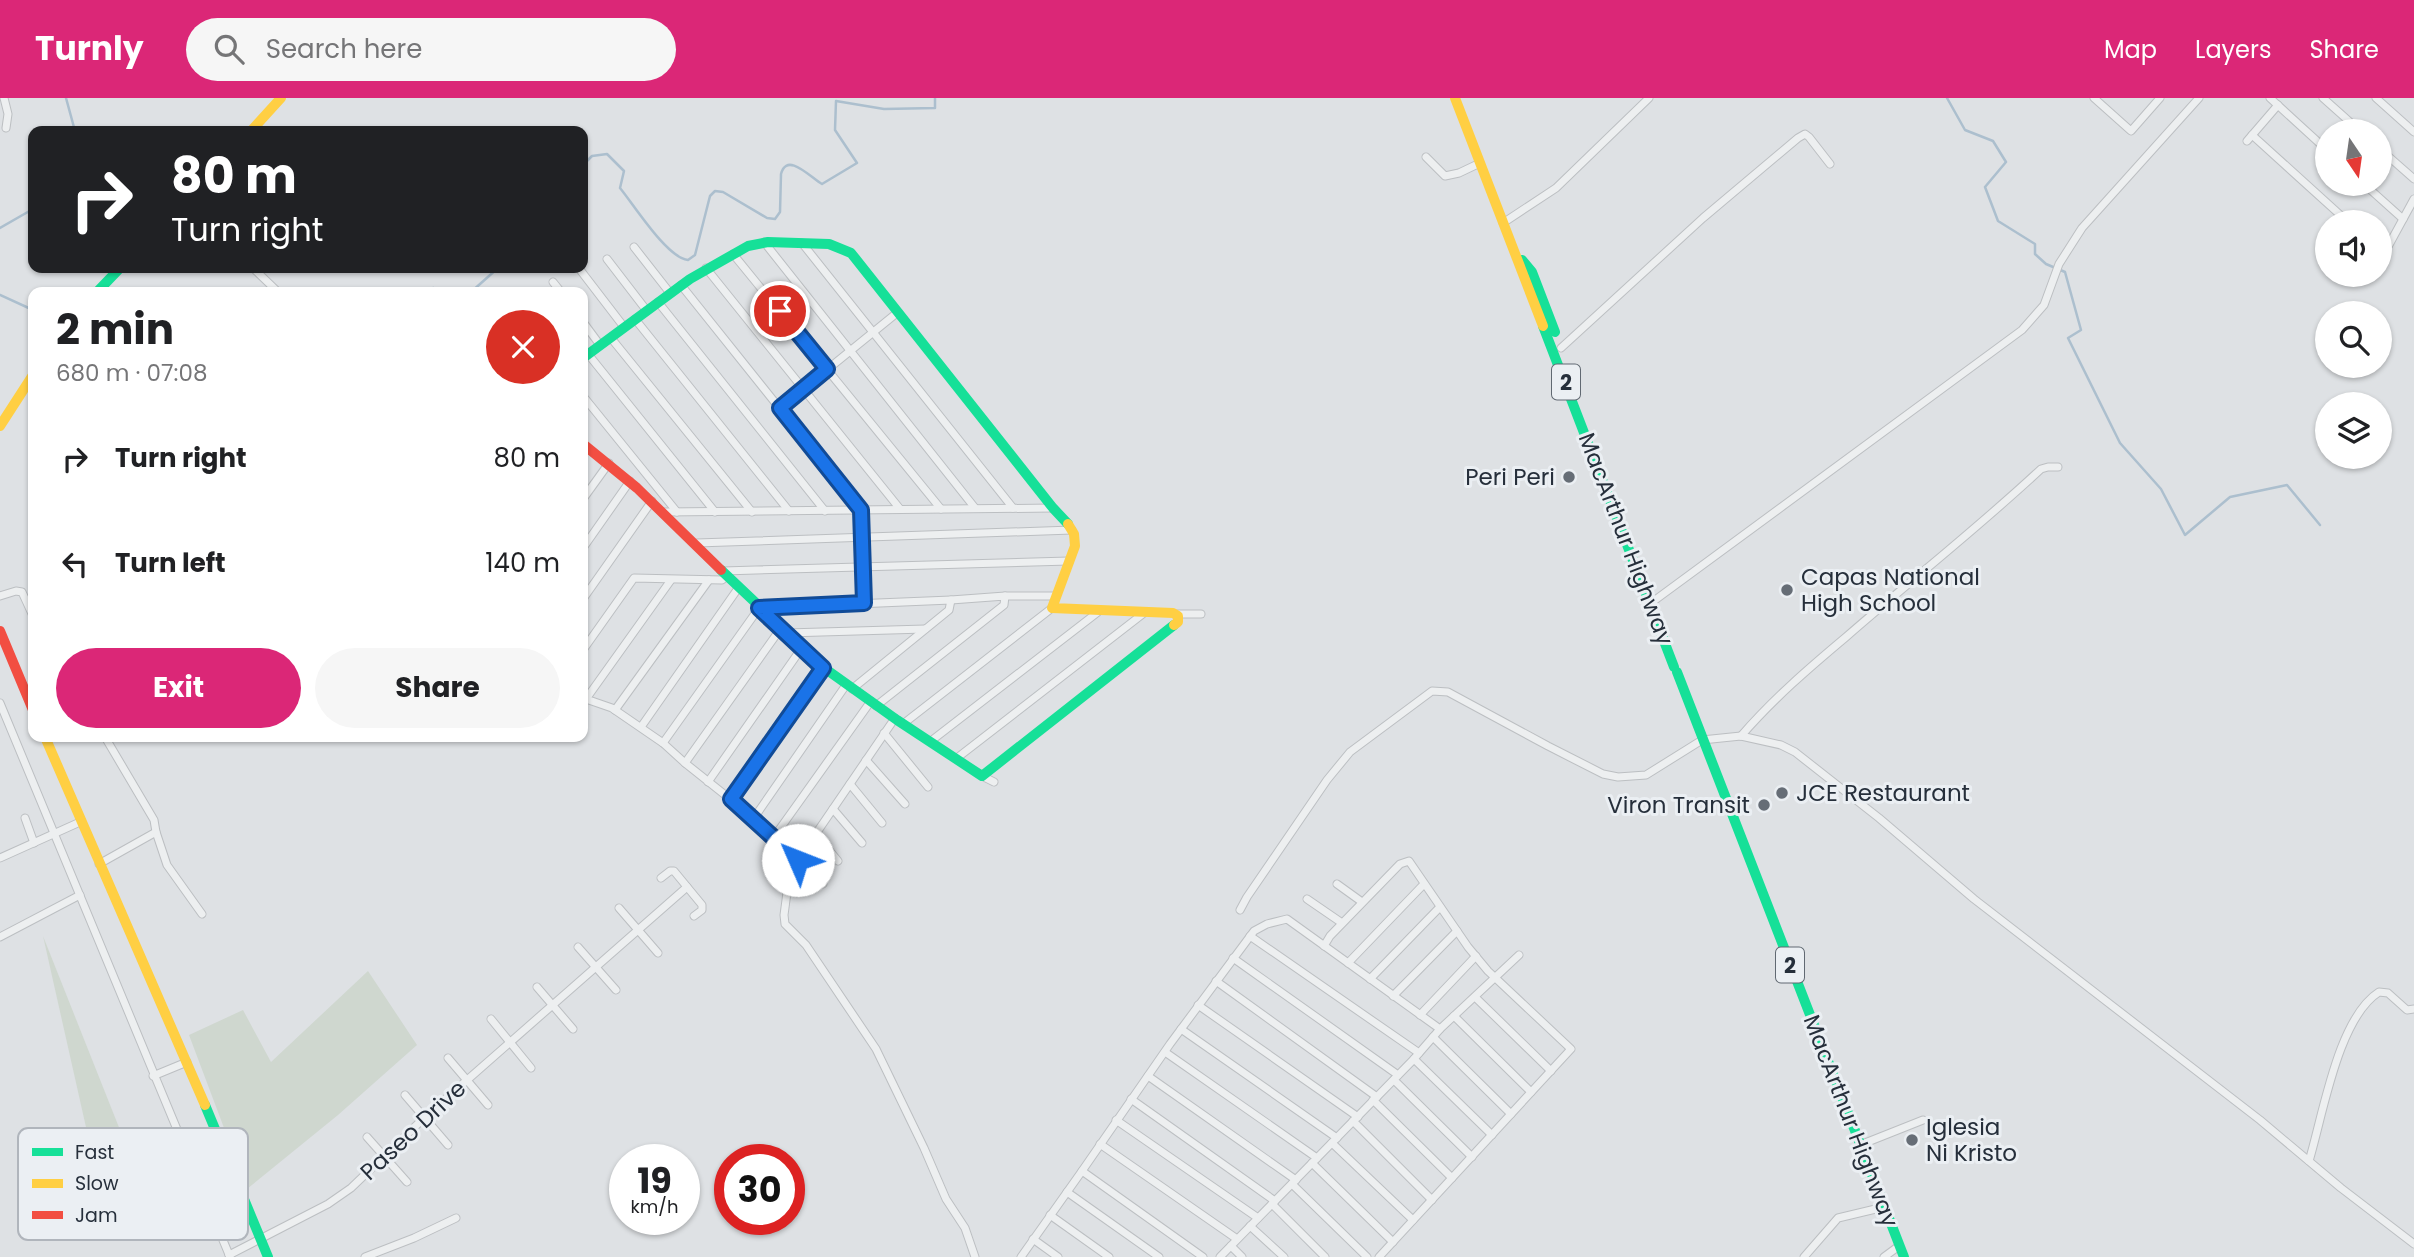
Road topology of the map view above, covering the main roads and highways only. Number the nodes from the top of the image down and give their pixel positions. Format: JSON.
{"nodes":[{"id":1,"x":281,"y":98,"type":"edge"},
{"id":2,"x":1455,"y":98,"type":"edge"},
{"id":3,"x":256,"y":126,"type":"edge"},
{"id":4,"x":1515,"y":252,"type":"junction"},
{"id":5,"x":115,"y":273,"type":"edge"},
{"id":6,"x":102,"y":287,"type":"edge"},
{"id":7,"x":588,"y":354,"type":"edge"},
{"id":8,"x":28,"y":383,"type":"edge"},
{"id":9,"x":1576,"y":409,"type":"junction"},
{"id":10,"x":0,"y":426,"type":"edge"},
{"id":11,"x":588,"y":449,"type":"edge"},
{"id":12,"x":0,"y":631,"type":"edge"},
{"id":13,"x":28,"y":698,"type":"edge"},
{"id":14,"x":47,"y":742,"type":"edge"},
{"id":15,"x":214,"y":1128,"type":"edge"},
{"id":16,"x":248,"y":1209,"type":"edge"},
{"id":17,"x":268,"y":1257,"type":"edge"},
{"id":18,"x":1904,"y":1257,"type":"edge"}],
"edges":[{"from":1,"to":3,"type":"main road"},
{"from":2,"to":4,"type":"main road","name":"MacArthur Highway","number":"2"},
{"from":4,"to":9,"type":"main road","name":"MacArthur Highway","number":"2"},
{"from":4,"to":9,"type":"main road"},
{"from":5,"to":6,"type":"main road"},
{"from":7,"to":11,"type":"main road"},
{"from":8,"to":10,"type":"main road"},
{"from":9,"to":18,"type":"main road","name":"MacArthur Highway","number":"2"},
{"from":12,"to":13,"type":"main road"},
{"from":14,"to":15,"type":"main road"},
{"from":16,"to":17,"type":"main road"}]}
